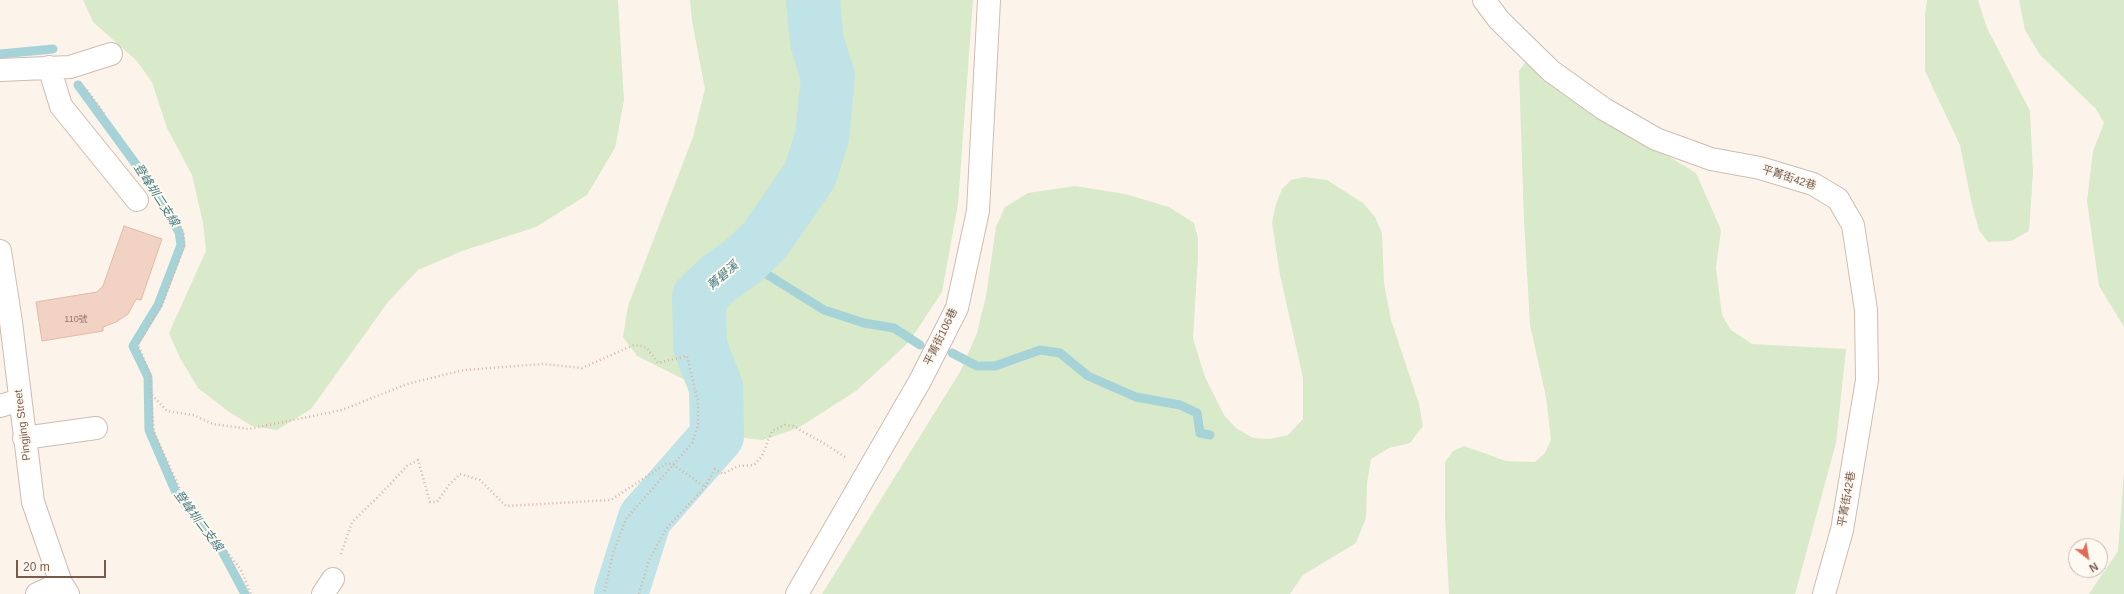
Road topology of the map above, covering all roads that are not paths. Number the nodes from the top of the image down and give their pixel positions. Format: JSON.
{"nodes":[{"id":1,"x":989,"y":0,"type":"edge"},
{"id":2,"x":1484,"y":0,"type":"edge"},
{"id":3,"x":111,"y":54,"type":"dead end"},
{"id":4,"x":49,"y":68,"type":"junction"},
{"id":5,"x":0,"y":70,"type":"edge"},
{"id":6,"x":137,"y":200,"type":"dead end"},
{"id":7,"x":0,"y":251,"type":"edge"},
{"id":8,"x":10,"y":403,"type":"edge"},
{"id":9,"x":96,"y":428,"type":"dead end"},
{"id":10,"x":24,"y":438,"type":"junction"},
{"id":11,"x":64,"y":588,"type":"edge"},
{"id":12,"x":37,"y":594,"type":"edge"},
{"id":13,"x":797,"y":594,"type":"edge"},
{"id":14,"x":1824,"y":594,"type":"edge"}],
"edges":[{"from":1,"to":13,"type":"street","name":"平菁街106巷"},
{"from":2,"to":14,"type":"street","name":"平菁街42巷"},
{"from":3,"to":4,"type":"street"},
{"from":4,"to":5,"type":"street"},
{"from":4,"to":6,"type":"street"},
{"from":7,"to":8,"type":"street","name":"Pingjing Street"},
{"from":8,"to":10,"type":"street","name":"Pingjing Street"},
{"from":9,"to":10,"type":"street"},
{"from":10,"to":11,"type":"street","name":"Pingjing Street"},
{"from":11,"to":12,"type":"street"}]}
